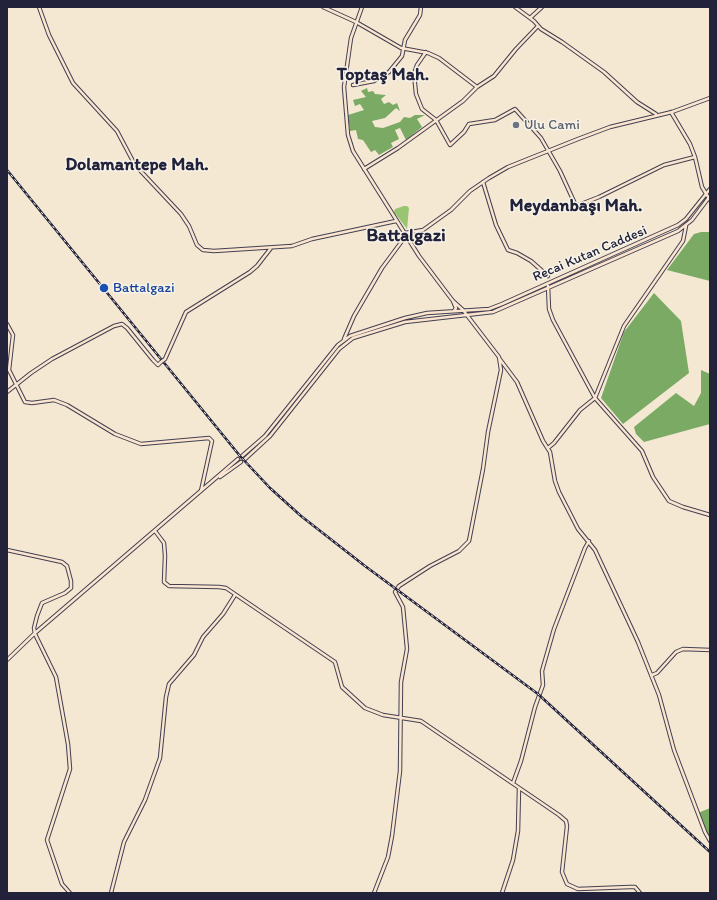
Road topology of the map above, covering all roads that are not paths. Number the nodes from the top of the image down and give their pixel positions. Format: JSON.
{"nodes":[{"id":1,"x":39,"y":7,"type":"edge"},
{"id":2,"x":323,"y":7,"type":"edge"},
{"id":3,"x":362,"y":7,"type":"edge"},
{"id":4,"x":421,"y":7,"type":"edge"},
{"id":5,"x":515,"y":7,"type":"edge"},
{"id":6,"x":542,"y":7,"type":"edge"},
{"id":7,"x":530,"y":18,"type":"junction"},
{"id":8,"x":356,"y":22,"type":"junction"},
{"id":9,"x":538,"y":26,"type":"junction"},
{"id":10,"x":403,"y":48,"type":"junction"},
{"id":11,"x":426,"y":52,"type":"junction"},
{"id":12,"x":352,"y":85,"type":"dead end"},
{"id":13,"x":477,"y":87,"type":"junction"},
{"id":14,"x":710,"y":98,"type":"edge"},
{"id":15,"x":671,"y":112,"type":"junction"},
{"id":16,"x":659,"y":115,"type":"junction"},
{"id":17,"x":436,"y":120,"type":"junction"},
{"id":18,"x":548,"y":150,"type":"junction"},
{"id":19,"x":695,"y":157,"type":"junction"},
{"id":20,"x":364,"y":169,"type":"junction"},
{"id":21,"x":483,"y":182,"type":"junction"},
{"id":22,"x":710,"y":189,"type":"edge"},
{"id":23,"x":705,"y":194,"type":"junction"},
{"id":24,"x":710,"y":198,"type":"edge"},
{"id":25,"x":396,"y":221,"type":"junction"},
{"id":26,"x":686,"y":226,"type":"junction"},
{"id":27,"x":405,"y":233,"type":"junction"},
{"id":28,"x":271,"y":247,"type":"junction"},
{"id":29,"x":549,"y":281,"type":"junction"},
{"id":30,"x":548,"y":287,"type":"junction"},
{"id":31,"x":453,"y":301,"type":"junction"},
{"id":32,"x":463,"y":310,"type":"junction"},
{"id":33,"x":454,"y":311,"type":"junction"},
{"id":34,"x":467,"y":314,"type":"junction"},
{"id":35,"x":7,"y":324,"type":"edge"},
{"id":36,"x":345,"y":341,"type":"junction"},
{"id":37,"x":499,"y":357,"type":"junction"},
{"id":38,"x":16,"y":385,"type":"junction"},
{"id":39,"x":7,"y":392,"type":"edge"},
{"id":40,"x":595,"y":398,"type":"junction"},
{"id":41,"x":548,"y":448,"type":"junction"},
{"id":42,"x":242,"y":456,"type":"dead end"},
{"id":43,"x":245,"y":459,"type":"dead end"},
{"id":44,"x":240,"y":460,"type":"dead end"},
{"id":45,"x":201,"y":491,"type":"junction"},
{"id":46,"x":710,"y":515,"type":"edge"},
{"id":47,"x":155,"y":531,"type":"junction"},
{"id":48,"x":589,"y":541,"type":"junction"},
{"id":49,"x":7,"y":550,"type":"edge"},
{"id":50,"x":235,"y":595,"type":"junction"},
{"id":51,"x":35,"y":634,"type":"junction"},
{"id":52,"x":710,"y":650,"type":"edge"},
{"id":53,"x":7,"y":660,"type":"edge"},
{"id":54,"x":652,"y":675,"type":"junction"},
{"id":55,"x":400,"y":718,"type":"junction"},
{"id":56,"x":512,"y":783,"type":"junction"},
{"id":57,"x":519,"y":788,"type":"junction"},
{"id":58,"x":710,"y":841,"type":"edge"},
{"id":59,"x":70,"y":893,"type":"edge"},
{"id":60,"x":111,"y":893,"type":"edge"},
{"id":61,"x":374,"y":893,"type":"edge"},
{"id":62,"x":502,"y":893,"type":"edge"},
{"id":63,"x":640,"y":893,"type":"edge"}],
"edges":[{"from":1,"to":28,"type":"street"},
{"from":2,"to":8,"type":"street"},
{"from":3,"to":8,"type":"street"},
{"from":4,"to":10,"type":"street"},
{"from":5,"to":7,"type":"street"},
{"from":6,"to":7,"type":"street"},
{"from":7,"to":9,"type":"street"},
{"from":8,"to":10,"type":"street"},
{"from":8,"to":20,"type":"street"},
{"from":9,"to":13,"type":"street"},
{"from":9,"to":16,"type":"street"},
{"from":10,"to":11,"type":"street"},
{"from":10,"to":12,"type":"street"},
{"from":11,"to":13,"type":"street"},
{"from":11,"to":17,"type":"street"},
{"from":13,"to":17,"type":"street"},
{"from":14,"to":15,"type":"street"},
{"from":15,"to":16,"type":"street"},
{"from":15,"to":19,"type":"street"},
{"from":16,"to":18,"type":"street"},
{"from":17,"to":18,"type":"street"},
{"from":17,"to":20,"type":"street"},
{"from":18,"to":19,"type":"street"},
{"from":18,"to":21,"type":"street"},
{"from":19,"to":23,"type":"street"},
{"from":20,"to":25,"type":"street"},
{"from":21,"to":27,"type":"street"},
{"from":21,"to":29,"type":"street"},
{"from":22,"to":23,"type":"street","name":"Recai Kutan Caddesi"},
{"from":23,"to":24,"type":"street"},
{"from":23,"to":29,"type":"street","name":"Recai Kutan Caddesi"},
{"from":24,"to":26,"type":"street","name":"Recai Kutan Caddesi"},
{"from":25,"to":27,"type":"street"},
{"from":25,"to":28,"type":"street"},
{"from":26,"to":30,"type":"street","name":"Recai Kutan Caddesi"},
{"from":26,"to":40,"type":"street"},
{"from":27,"to":31,"type":"street"},
{"from":27,"to":36,"type":"street"},
{"from":28,"to":38,"type":"street","bridge":true},
{"from":29,"to":30,"type":"street"},
{"from":29,"to":32,"type":"street","name":"Recai Kutan Caddesi"},
{"from":30,"to":34,"type":"street","name":"Recai Kutan Caddesi"},
{"from":30,"to":40,"type":"street"},
{"from":31,"to":32,"type":"street"},
{"from":31,"to":33,"type":"street"},
{"from":32,"to":33,"type":"street","name":"Recai Kutan Caddesi"},
{"from":32,"to":34,"type":"street"},
{"from":33,"to":36,"type":"street","name":"Recai Kutan Caddesi"},
{"from":34,"to":36,"type":"street","name":"Recai Kutan Caddesi"},
{"from":34,"to":37,"type":"street"},
{"from":35,"to":38,"type":"street"},
{"from":36,"to":42,"type":"street"},
{"from":36,"to":43,"type":"street"},
{"from":37,"to":41,"type":"street"},
{"from":37,"to":55,"type":"street"},
{"from":38,"to":39,"type":"street"},
{"from":38,"to":45,"type":"street"},
{"from":40,"to":41,"type":"street"},
{"from":40,"to":46,"type":"street"},
{"from":41,"to":48,"type":"street"},
{"from":44,"to":45,"type":"street"},
{"from":45,"to":47,"type":"street"},
{"from":47,"to":50,"type":"street"},
{"from":47,"to":51,"type":"street"},
{"from":48,"to":54,"type":"street"},
{"from":48,"to":56,"type":"street"},
{"from":49,"to":51,"type":"street"},
{"from":50,"to":55,"type":"street"},
{"from":50,"to":60,"type":"street"},
{"from":51,"to":53,"type":"street"},
{"from":51,"to":59,"type":"street"},
{"from":52,"to":54,"type":"street"},
{"from":54,"to":58,"type":"street"},
{"from":55,"to":56,"type":"street"},
{"from":55,"to":61,"type":"street"},
{"from":56,"to":57,"type":"street"},
{"from":57,"to":62,"type":"street"},
{"from":57,"to":63,"type":"street"}]}
